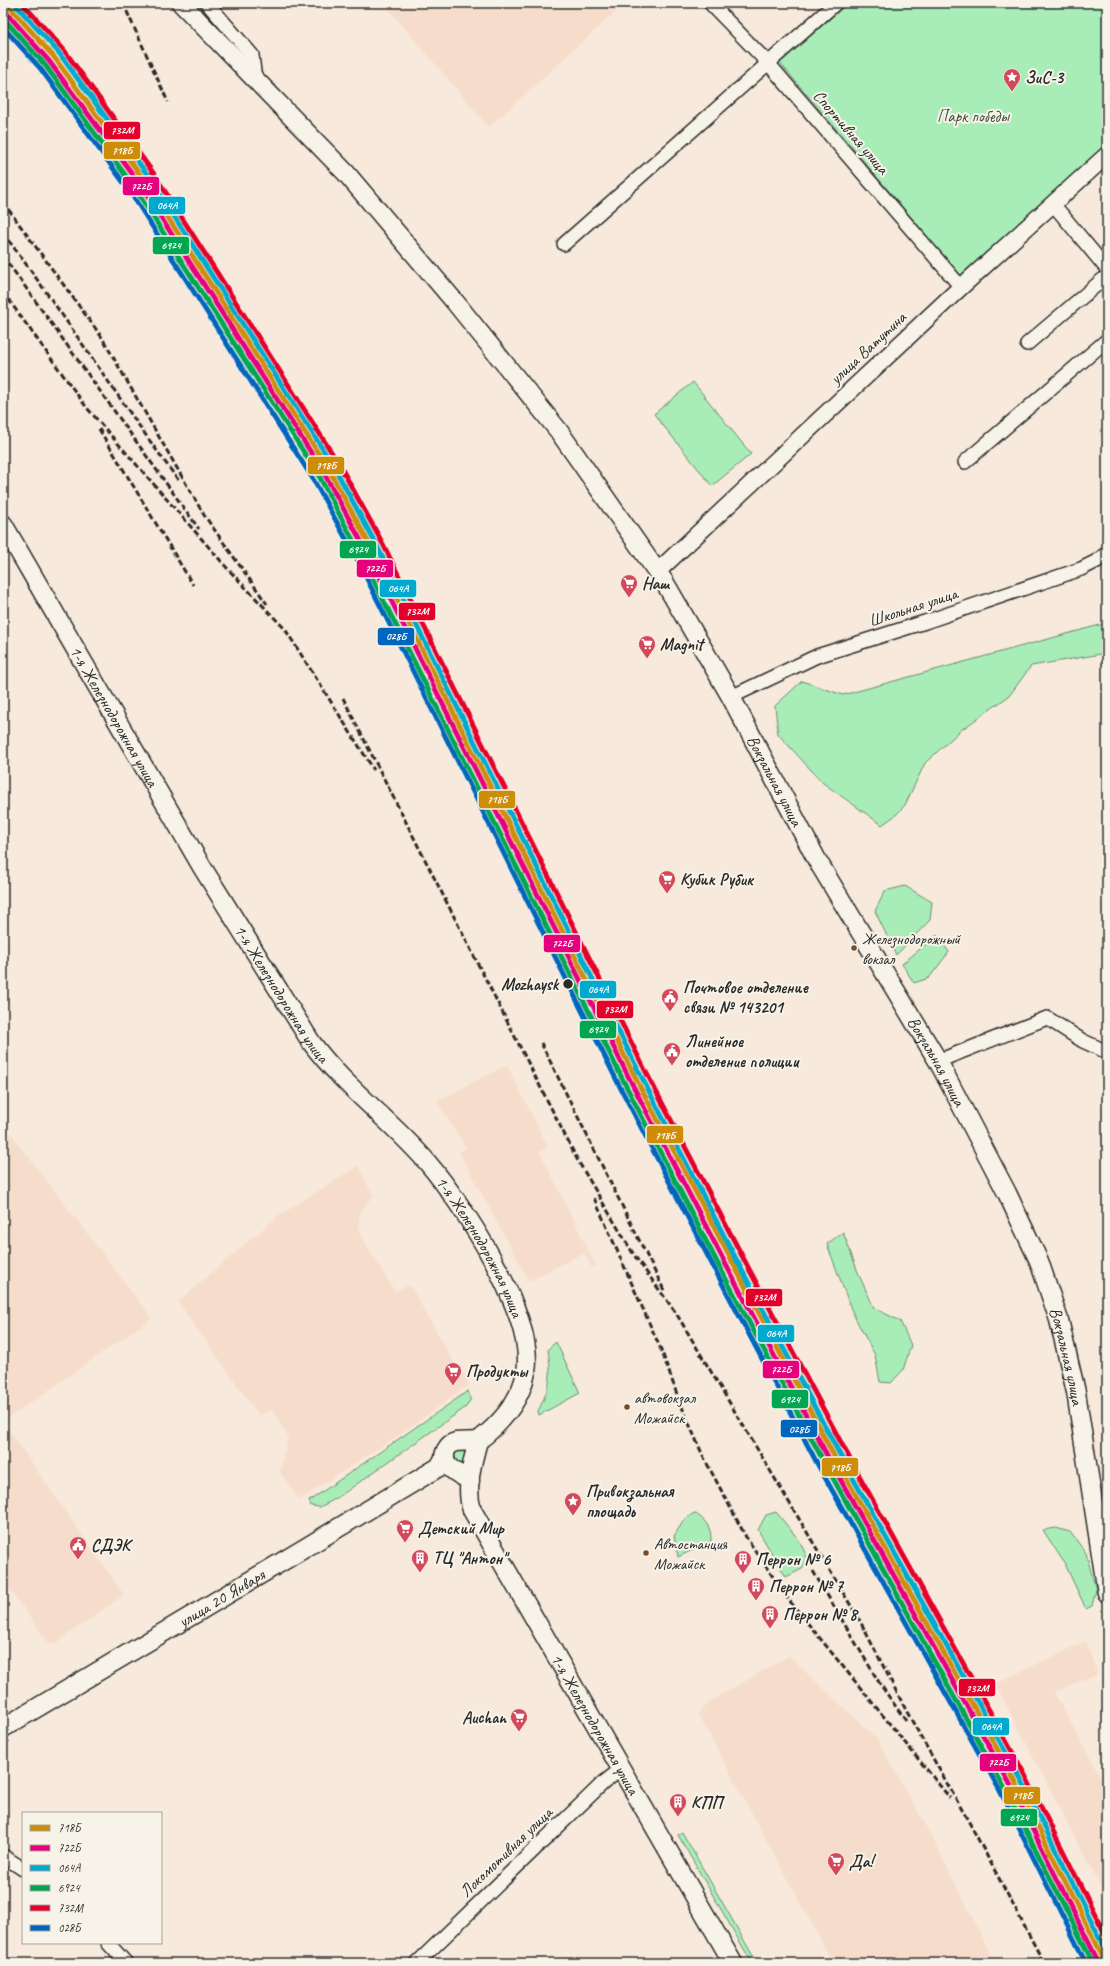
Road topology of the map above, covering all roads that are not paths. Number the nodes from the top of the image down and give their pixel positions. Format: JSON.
{"nodes":[{"id":1,"x":181,"y":3,"type":"edge"},
{"id":2,"x":207,"y":3,"type":"edge"},
{"id":3,"x":710,"y":3,"type":"edge"},
{"id":4,"x":836,"y":3,"type":"edge"},
{"id":5,"x":768,"y":63,"type":"junction"},
{"id":6,"x":255,"y":80,"type":"junction"},
{"id":7,"x":1107,"y":155,"type":"edge"},
{"id":8,"x":1053,"y":204,"type":"junction"},
{"id":9,"x":564,"y":244,"type":"dead end"},
{"id":10,"x":1107,"y":269,"type":"edge"},
{"id":11,"x":1107,"y":276,"type":"edge"},
{"id":12,"x":961,"y":287,"type":"junction"},
{"id":13,"x":1107,"y":340,"type":"edge"},
{"id":14,"x":1028,"y":344,"type":"dead end"},
{"id":15,"x":965,"y":462,"type":"dead end"},
{"id":16,"x":3,"y":524,"type":"edge"},
{"id":17,"x":1107,"y":553,"type":"edge"},
{"id":18,"x":658,"y":571,"type":"junction"},
{"id":19,"x":731,"y":697,"type":"junction"},
{"id":20,"x":1107,"y":1052,"type":"edge"},
{"id":21,"x":938,"y":1061,"type":"junction"},
{"id":22,"x":472,"y":1450,"type":"junction"},
{"id":23,"x":445,"y":1464,"type":"junction"},
{"id":24,"x":470,"y":1481,"type":"junction"},
{"id":25,"x":1107,"y":1593,"type":"edge"},
{"id":26,"x":3,"y":1728,"type":"edge"},
{"id":27,"x":621,"y":1769,"type":"junction"},
{"id":28,"x":3,"y":1856,"type":"edge"},
{"id":29,"x":22,"y":1868,"type":"edge"},
{"id":30,"x":109,"y":1944,"type":"edge"},
{"id":31,"x":126,"y":1963,"type":"edge"},
{"id":32,"x":417,"y":1963,"type":"edge"},
{"id":33,"x":733,"y":1963,"type":"edge"}],
"edges":[{"from":1,"to":6,"type":"main road","name":"Вокзальная улица"},
{"from":2,"to":6,"type":"street"},
{"from":3,"to":5,"type":"street","name":"Спортивная улица"},
{"from":4,"to":5,"type":"street"},
{"from":5,"to":9,"type":"street"},
{"from":5,"to":12,"type":"street","name":"Спортивная улица"},
{"from":6,"to":18,"type":"main road","name":"Вокзальная улица"},
{"from":7,"to":8,"type":"street","name":"улица Ватутина"},
{"from":8,"to":10,"type":"street"},
{"from":8,"to":12,"type":"street","name":"улица Ватутина"},
{"from":11,"to":14,"type":"street"},
{"from":12,"to":18,"type":"street","name":"улица Ватутина"},
{"from":13,"to":15,"type":"street"},
{"from":16,"to":22,"type":"main road","name":"1-я Железнодорожная улица"},
{"from":17,"to":19,"type":"street","name":"Школьная улица"},
{"from":18,"to":19,"type":"main road","name":"Вокзальная улица"},
{"from":19,"to":21,"type":"main road","name":"Вокзальная улица"},
{"from":20,"to":21,"type":"street"},
{"from":21,"to":25,"type":"main road","name":"Вокзальная улица"},
{"from":22,"to":23,"type":"main road"},
{"from":22,"to":23,"type":"main road"},
{"from":22,"to":24,"type":"main road","name":"1-я Железнодорожная улица"},
{"from":23,"to":24,"type":"main road"},
{"from":23,"to":26,"type":"main road","name":"улица 20 Января"},
{"from":24,"to":27,"type":"main road","name":"1-я Железнодорожная улица"},
{"from":27,"to":32,"type":"street","name":"Локомотивная улица"},
{"from":27,"to":33,"type":"main road","name":"1-я Железнодорожная улица"},
{"from":28,"to":29,"type":"street"},
{"from":30,"to":31,"type":"street"}]}
